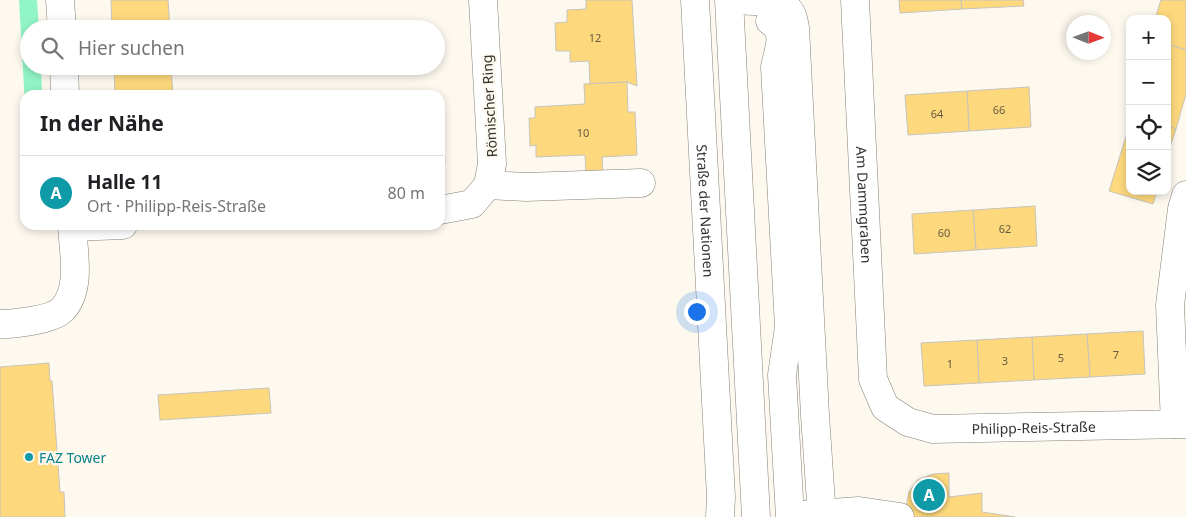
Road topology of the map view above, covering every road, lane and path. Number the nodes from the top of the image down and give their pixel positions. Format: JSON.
{"nodes":[{"id":1,"x":60,"y":0,"type":"edge"},
{"id":2,"x":483,"y":0,"type":"edge"},
{"id":3,"x":695,"y":0,"type":"edge"},
{"id":4,"x":855,"y":0,"type":"edge"},
{"id":5,"x":730,"y":6,"type":"edge"},
{"id":6,"x":61,"y":20,"type":"edge"},
{"id":7,"x":65,"y":75,"type":"edge"},
{"id":8,"x":66,"y":90,"type":"edge"},
{"id":9,"x":641,"y":183,"type":"dead end"},
{"id":10,"x":488,"y":185,"type":"junction"},
{"id":11,"x":1186,"y":195,"type":"edge"},
{"id":12,"x":445,"y":209,"type":"edge"},
{"id":13,"x":72,"y":230,"type":"edge"},
{"id":14,"x":0,"y":324,"type":"edge"},
{"id":15,"x":747,"y":356,"type":"junction"},
{"id":16,"x":713,"y":358,"type":"junction"},
{"id":17,"x":885,"y":407,"type":"joint"},
{"id":18,"x":1181,"y":424,"type":"edge"},
{"id":19,"x":822,"y":515,"type":"edge"},
{"id":20,"x":790,"y":516,"type":"edge"},
{"id":21,"x":720,"y":517,"type":"edge"},
{"id":22,"x":756,"y":517,"type":"edge"},
{"id":23,"x":762,"y":517,"type":"edge"},
{"id":24,"x":900,"y":517,"type":"edge"}],
"edges":[{"from":1,"to":6,"type":"street"},
{"from":2,"to":10,"type":"street","name":"Römischer Ring"},
{"from":3,"to":16,"type":"street","name":"Straße der Nationen"},
{"from":4,"to":17,"type":"street","name":"Am Dammgraben"},
{"from":5,"to":15,"type":"street"},
{"from":5,"to":19,"type":"street"},
{"from":5,"to":20,"type":"street"},
{"from":7,"to":8,"type":"street"},
{"from":9,"to":10,"type":"street"},
{"from":10,"to":12,"type":"street"},
{"from":11,"to":18,"type":"street"},
{"from":13,"to":14,"type":"street"},
{"from":15,"to":16,"type":"street"},
{"from":15,"to":22,"type":"street"},
{"from":16,"to":21,"type":"street","name":"Straße der Nationen"},
{"from":17,"to":18,"type":"street","name":"Philipp-Reis-Straße"},
{"from":19,"to":20,"type":"street"},
{"from":19,"to":24,"type":"street"},
{"from":20,"to":23,"type":"street"}]}
